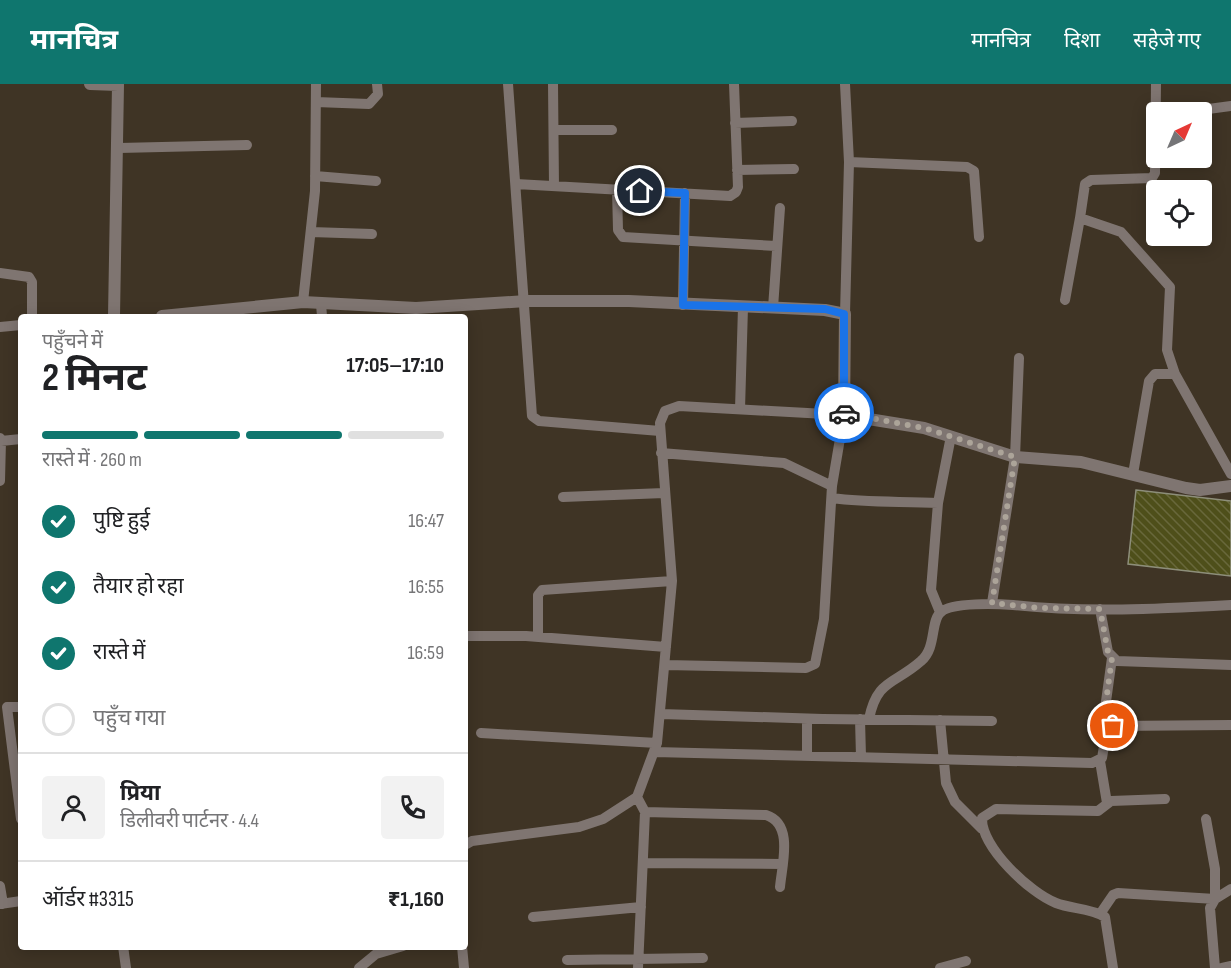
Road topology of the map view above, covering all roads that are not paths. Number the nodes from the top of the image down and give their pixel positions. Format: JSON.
{"nodes":[{"id":1,"x":90,"y":84,"type":"edge"},
{"id":2,"x":118,"y":84,"type":"edge"},
{"id":3,"x":316,"y":84,"type":"edge"},
{"id":4,"x":377,"y":84,"type":"edge"},
{"id":5,"x":508,"y":84,"type":"edge"},
{"id":6,"x":553,"y":84,"type":"edge"},
{"id":7,"x":734,"y":84,"type":"edge"},
{"id":8,"x":845,"y":84,"type":"edge"},
{"id":9,"x":1156,"y":84,"type":"edge"},
{"id":10,"x":316,"y":102,"type":"junction"},
{"id":11,"x":1231,"y":106,"type":"edge"},
{"id":12,"x":1212,"y":109,"type":"edge"},
{"id":13,"x":792,"y":122,"type":"dead end"},
{"id":14,"x":735,"y":123,"type":"junction"},
{"id":15,"x":554,"y":130,"type":"junction"},
{"id":16,"x":612,"y":130,"type":"dead end"},
{"id":17,"x":247,"y":145,"type":"dead end"},
{"id":18,"x":119,"y":148,"type":"junction"},
{"id":19,"x":849,"y":162,"type":"junction"},
{"id":20,"x":794,"y":169,"type":"dead end"},
{"id":21,"x":737,"y":170,"type":"junction"},
{"id":22,"x":315,"y":176,"type":"junction"},
{"id":23,"x":376,"y":181,"type":"dead end"},
{"id":24,"x":516,"y":184,"type":"junction"},
{"id":25,"x":554,"y":186,"type":"junction"},
{"id":26,"x":617,"y":189,"type":"junction"},
{"id":27,"x":685,"y":193,"type":"junction"},
{"id":28,"x":780,"y":208,"type":"dead end"},
{"id":29,"x":1080,"y":218,"type":"junction"},
{"id":30,"x":311,"y":232,"type":"junction"},
{"id":31,"x":372,"y":234,"type":"dead end"},
{"id":32,"x":979,"y":237,"type":"dead end"},
{"id":33,"x":683,"y":241,"type":"junction"},
{"id":34,"x":776,"y":246,"type":"junction"},
{"id":35,"x":0,"y":273,"type":"edge"},
{"id":36,"x":1065,"y":300,"type":"dead end"},
{"id":37,"x":526,"y":301,"type":"junction"},
{"id":38,"x":303,"y":302,"type":"junction"},
{"id":39,"x":321,"y":303,"type":"junction"},
{"id":40,"x":683,"y":305,"type":"junction"},
{"id":41,"x":743,"y":307,"type":"junction"},
{"id":42,"x":774,"y":308,"type":"junction"},
{"id":43,"x":377,"y":312,"type":"edge"},
{"id":44,"x":32,"y":314,"type":"edge"},
{"id":45,"x":114,"y":314,"type":"edge"},
{"id":46,"x":182,"y":314,"type":"edge"},
{"id":47,"x":322,"y":314,"type":"edge"},
{"id":48,"x":844,"y":314,"type":"junction"},
{"id":49,"x":18,"y":325,"type":"edge"},
{"id":50,"x":0,"y":327,"type":"edge"},
{"id":51,"x":1019,"y":358,"type":"dead end"},
{"id":52,"x":1175,"y":374,"type":"junction"},
{"id":53,"x":740,"y":409,"type":"junction"},
{"id":54,"x":844,"y":415,"type":"junction"},
{"id":55,"x":660,"y":431,"type":"junction"},
{"id":56,"x":951,"y":436,"type":"junction"},
{"id":57,"x":0,"y":439,"type":"edge"},
{"id":58,"x":18,"y":439,"type":"edge"},
{"id":59,"x":661,"y":453,"type":"junction"},
{"id":60,"x":1015,"y":457,"type":"junction"},
{"id":61,"x":1133,"y":474,"type":"junction"},
{"id":62,"x":1231,"y":474,"type":"edge"},
{"id":63,"x":0,"y":481,"type":"edge"},
{"id":64,"x":832,"y":486,"type":"junction"},
{"id":65,"x":1231,"y":486,"type":"edge"},
{"id":66,"x":664,"y":493,"type":"junction"},
{"id":67,"x":563,"y":497,"type":"dead end"},
{"id":68,"x":832,"y":498,"type":"junction"},
{"id":69,"x":938,"y":503,"type":"junction"},
{"id":70,"x":672,"y":581,"type":"junction"},
{"id":71,"x":992,"y":603,"type":"junction"},
{"id":72,"x":1231,"y":605,"type":"edge"},
{"id":73,"x":1100,"y":609,"type":"junction"},
{"id":74,"x":940,"y":612,"type":"junction"},
{"id":75,"x":468,"y":636,"type":"edge"},
{"id":76,"x":538,"y":637,"type":"junction"},
{"id":77,"x":666,"y":647,"type":"junction"},
{"id":78,"x":1112,"y":658,"type":"junction"},
{"id":79,"x":665,"y":665,"type":"junction"},
{"id":80,"x":1231,"y":665,"type":"edge"},
{"id":81,"x":2,"y":707,"type":"edge"},
{"id":82,"x":18,"y":707,"type":"edge"},
{"id":83,"x":661,"y":714,"type":"junction"},
{"id":84,"x":807,"y":719,"type":"junction"},
{"id":85,"x":865,"y":719,"type":"junction"},
{"id":86,"x":940,"y":720,"type":"junction"},
{"id":87,"x":992,"y":721,"type":"dead end"},
{"id":88,"x":1108,"y":723,"type":"junction"},
{"id":89,"x":1231,"y":725,"type":"edge"},
{"id":90,"x":482,"y":733,"type":"dead end"},
{"id":91,"x":656,"y":747,"type":"junction"},
{"id":92,"x":807,"y":755,"type":"junction"},
{"id":93,"x":861,"y":757,"type":"junction"},
{"id":94,"x":942,"y":760,"type":"junction"},
{"id":95,"x":1100,"y":761,"type":"junction"},
{"id":96,"x":637,"y":797,"type":"junction"},
{"id":97,"x":1165,"y":799,"type":"dead end"},
{"id":98,"x":18,"y":801,"type":"edge"},
{"id":99,"x":1107,"y":803,"type":"junction"},
{"id":100,"x":645,"y":812,"type":"junction"},
{"id":101,"x":1206,"y":819,"type":"dead end"},
{"id":102,"x":982,"y":829,"type":"junction"},
{"id":103,"x":468,"y":843,"type":"edge"},
{"id":104,"x":644,"y":863,"type":"junction"},
{"id":105,"x":782,"y":864,"type":"junction"},
{"id":106,"x":0,"y":886,"type":"edge"},
{"id":107,"x":780,"y":887,"type":"dead end"},
{"id":108,"x":1231,"y":889,"type":"edge"},
{"id":109,"x":1215,"y":899,"type":"junction"},
{"id":110,"x":18,"y":901,"type":"edge"},
{"id":111,"x":2,"y":904,"type":"edge"},
{"id":112,"x":641,"y":907,"type":"junction"},
{"id":113,"x":1100,"y":914,"type":"junction"},
{"id":114,"x":534,"y":917,"type":"dead end"},
{"id":115,"x":124,"y":950,"type":"edge"},
{"id":116,"x":390,"y":950,"type":"edge"},
{"id":117,"x":462,"y":950,"type":"edge"},
{"id":118,"x":703,"y":958,"type":"dead end"},
{"id":119,"x":567,"y":960,"type":"dead end"},
{"id":120,"x":966,"y":961,"type":"dead end"},
{"id":121,"x":638,"y":964,"type":"edge"},
{"id":122,"x":1231,"y":966,"type":"edge"},
{"id":123,"x":126,"y":968,"type":"edge"},
{"id":124,"x":359,"y":968,"type":"edge"},
{"id":125,"x":464,"y":968,"type":"edge"},
{"id":126,"x":940,"y":968,"type":"edge"},
{"id":127,"x":1113,"y":968,"type":"edge"},
{"id":128,"x":1215,"y":968,"type":"edge"},
{"id":129,"x":1222,"y":968,"type":"edge"}],
"edges":[{"from":1,"to":2,"type":"street"},
{"from":2,"to":18,"type":"street"},
{"from":3,"to":10,"type":"street"},
{"from":4,"to":10,"type":"street"},
{"from":5,"to":24,"type":"street"},
{"from":6,"to":15,"type":"street"},
{"from":7,"to":14,"type":"street"},
{"from":8,"to":19,"type":"street"},
{"from":9,"to":29,"type":"street"},
{"from":10,"to":22,"type":"street"},
{"from":11,"to":12,"type":"street"},
{"from":13,"to":14,"type":"street"},
{"from":14,"to":21,"type":"street"},
{"from":15,"to":16,"type":"street"},
{"from":15,"to":25,"type":"street"},
{"from":17,"to":18,"type":"street"},
{"from":18,"to":45,"type":"street"},
{"from":19,"to":32,"type":"street"},
{"from":19,"to":48,"type":"street"},
{"from":20,"to":21,"type":"street"},
{"from":21,"to":27,"type":"street"},
{"from":22,"to":23,"type":"street"},
{"from":22,"to":30,"type":"street"},
{"from":24,"to":25,"type":"street"},
{"from":24,"to":37,"type":"street"},
{"from":25,"to":26,"type":"street"},
{"from":26,"to":27,"type":"street"},
{"from":26,"to":33,"type":"street"},
{"from":27,"to":33,"type":"street"},
{"from":28,"to":34,"type":"street"},
{"from":29,"to":36,"type":"street"},
{"from":29,"to":52,"type":"street"},
{"from":30,"to":31,"type":"street"},
{"from":30,"to":38,"type":"street"},
{"from":33,"to":34,"type":"street"},
{"from":33,"to":40,"type":"street"},
{"from":34,"to":42,"type":"street"},
{"from":35,"to":44,"type":"street"},
{"from":37,"to":40,"type":"street"},
{"from":37,"to":43,"type":"street"},
{"from":37,"to":55,"type":"street"},
{"from":38,"to":39,"type":"street"},
{"from":38,"to":46,"type":"street"},
{"from":39,"to":43,"type":"street"},
{"from":39,"to":47,"type":"street"},
{"from":40,"to":41,"type":"street"},
{"from":41,"to":42,"type":"street"},
{"from":41,"to":53,"type":"street"},
{"from":42,"to":48,"type":"street"},
{"from":48,"to":54,"type":"street"},
{"from":49,"to":50,"type":"street"},
{"from":51,"to":60,"type":"street"},
{"from":52,"to":61,"type":"street"},
{"from":52,"to":62,"type":"street"},
{"from":53,"to":54,"type":"street"},
{"from":53,"to":55,"type":"street"},
{"from":54,"to":56,"type":"street"},
{"from":54,"to":64,"type":"street"},
{"from":55,"to":59,"type":"street"},
{"from":56,"to":60,"type":"street"},
{"from":56,"to":69,"type":"street"},
{"from":57,"to":58,"type":"street"},
{"from":57,"to":63,"type":"street"},
{"from":59,"to":64,"type":"street"},
{"from":59,"to":66,"type":"street"},
{"from":60,"to":61,"type":"street"},
{"from":60,"to":71,"type":"street"},
{"from":61,"to":65,"type":"street"},
{"from":64,"to":68,"type":"street"},
{"from":66,"to":67,"type":"street"},
{"from":66,"to":70,"type":"street"},
{"from":68,"to":69,"type":"street"},
{"from":68,"to":79,"type":"street"},
{"from":69,"to":74,"type":"street"},
{"from":70,"to":76,"type":"street"},
{"from":70,"to":77,"type":"street"},
{"from":71,"to":73,"type":"street"},
{"from":71,"to":74,"type":"street"},
{"from":72,"to":73,"type":"street"},
{"from":73,"to":78,"type":"street"},
{"from":74,"to":85,"type":"street"},
{"from":75,"to":76,"type":"street"},
{"from":76,"to":77,"type":"street"},
{"from":77,"to":79,"type":"street"},
{"from":78,"to":80,"type":"street"},
{"from":78,"to":88,"type":"street"},
{"from":79,"to":83,"type":"street"},
{"from":81,"to":82,"type":"street"},
{"from":81,"to":98,"type":"street"},
{"from":83,"to":84,"type":"street"},
{"from":83,"to":91,"type":"street"},
{"from":84,"to":85,"type":"street"},
{"from":84,"to":92,"type":"street"},
{"from":85,"to":86,"type":"street"},
{"from":85,"to":93,"type":"street"},
{"from":86,"to":87,"type":"street"},
{"from":86,"to":94,"type":"street"},
{"from":88,"to":89,"type":"street"},
{"from":88,"to":95,"type":"street"},
{"from":90,"to":91,"type":"street"},
{"from":91,"to":92,"type":"street"},
{"from":91,"to":96,"type":"street"},
{"from":92,"to":93,"type":"street"},
{"from":93,"to":94,"type":"street"},
{"from":94,"to":95,"type":"street"},
{"from":94,"to":102,"type":"street"},
{"from":95,"to":99,"type":"street"},
{"from":96,"to":100,"type":"street"},
{"from":96,"to":103,"type":"street"},
{"from":97,"to":99,"type":"street"},
{"from":99,"to":102,"type":"street"},
{"from":100,"to":104,"type":"street"},
{"from":100,"to":105,"type":"street"},
{"from":101,"to":109,"type":"street"},
{"from":102,"to":113,"type":"street"},
{"from":104,"to":105,"type":"street"},
{"from":104,"to":112,"type":"street"},
{"from":105,"to":107,"type":"street"},
{"from":106,"to":111,"type":"street"},
{"from":108,"to":109,"type":"street"},
{"from":109,"to":113,"type":"street"},
{"from":109,"to":128,"type":"street"},
{"from":110,"to":111,"type":"street"},
{"from":112,"to":114,"type":"street"},
{"from":112,"to":121,"type":"street"},
{"from":113,"to":127,"type":"street"},
{"from":115,"to":123,"type":"street"},
{"from":116,"to":124,"type":"street"},
{"from":117,"to":125,"type":"street"},
{"from":118,"to":121,"type":"street"},
{"from":119,"to":121,"type":"street"},
{"from":120,"to":126,"type":"street"},
{"from":122,"to":129,"type":"street"}]}
